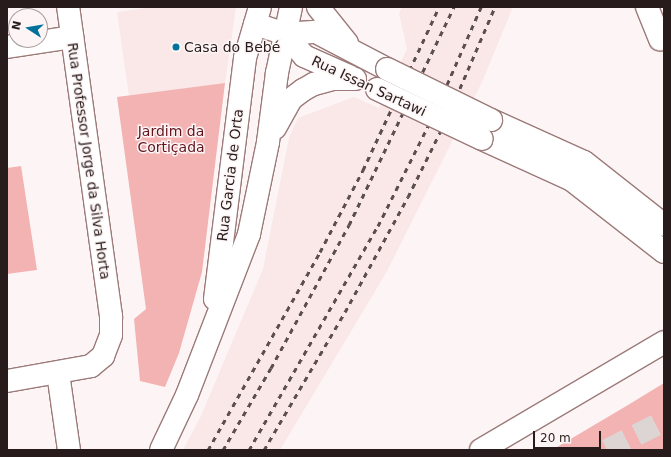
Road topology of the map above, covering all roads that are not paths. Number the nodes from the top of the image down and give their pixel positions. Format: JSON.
{"nodes":[{"id":1,"x":68,"y":7,"type":"edge"},
{"id":2,"x":291,"y":7,"type":"edge"},
{"id":3,"x":318,"y":7,"type":"edge"},
{"id":4,"x":647,"y":7,"type":"edge"},
{"id":5,"x":257,"y":15,"type":"edge"},
{"id":6,"x":285,"y":34,"type":"junction"},
{"id":7,"x":72,"y":37,"type":"junction"},
{"id":8,"x":660,"y":39,"type":"dead end"},
{"id":9,"x":7,"y":47,"type":"edge"},
{"id":10,"x":355,"y":51,"type":"junction"},
{"id":11,"x":355,"y":79,"type":"junction"},
{"id":12,"x":268,"y":142,"type":"junction"},
{"id":13,"x":664,"y":225,"type":"edge"},
{"id":14,"x":664,"y":252,"type":"edge"},
{"id":15,"x":211,"y":328,"type":"junction"},
{"id":16,"x":664,"y":342,"type":"edge"},
{"id":17,"x":58,"y":373,"type":"junction"},
{"id":18,"x":7,"y":380,"type":"edge"},
{"id":19,"x":69,"y":450,"type":"edge"},
{"id":20,"x":162,"y":450,"type":"edge"},
{"id":21,"x":481,"y":450,"type":"edge"}],
"edges":[{"from":1,"to":7,"type":"street","name":"Rua Professor Jorge da Silva Horta"},
{"from":2,"to":6,"type":"street","name":"Rua Garcia de Orta"},
{"from":3,"to":10,"type":"street"},
{"from":4,"to":8,"type":"street"},
{"from":5,"to":6,"type":"street"},
{"from":5,"to":15,"type":"street","name":"Rua Garcia de Orta"},
{"from":6,"to":10,"type":"street","name":"Rua Issan Sartawi"},
{"from":6,"to":11,"type":"street","name":"Rua Issan Sartawi"},
{"from":6,"to":12,"type":"street","name":"Rua Garcia de Orta"},
{"from":7,"to":9,"type":"street"},
{"from":7,"to":17,"type":"street","name":"Rua Professor Jorge da Silva Horta"},
{"from":10,"to":13,"type":"street","name":"Rua Issan Sartawi","bridge":true},
{"from":11,"to":12,"type":"street"},
{"from":11,"to":14,"type":"street","name":"Rua Issan Sartawi","bridge":true},
{"from":12,"to":15,"type":"street","name":"Rua Garcia de Orta"},
{"from":15,"to":20,"type":"street","name":"Rua Garcia de Orta"},
{"from":16,"to":21,"type":"street"},
{"from":17,"to":18,"type":"street","name":"Rua Professor Jorge da Silva Horta"},
{"from":17,"to":19,"type":"street"}]}
